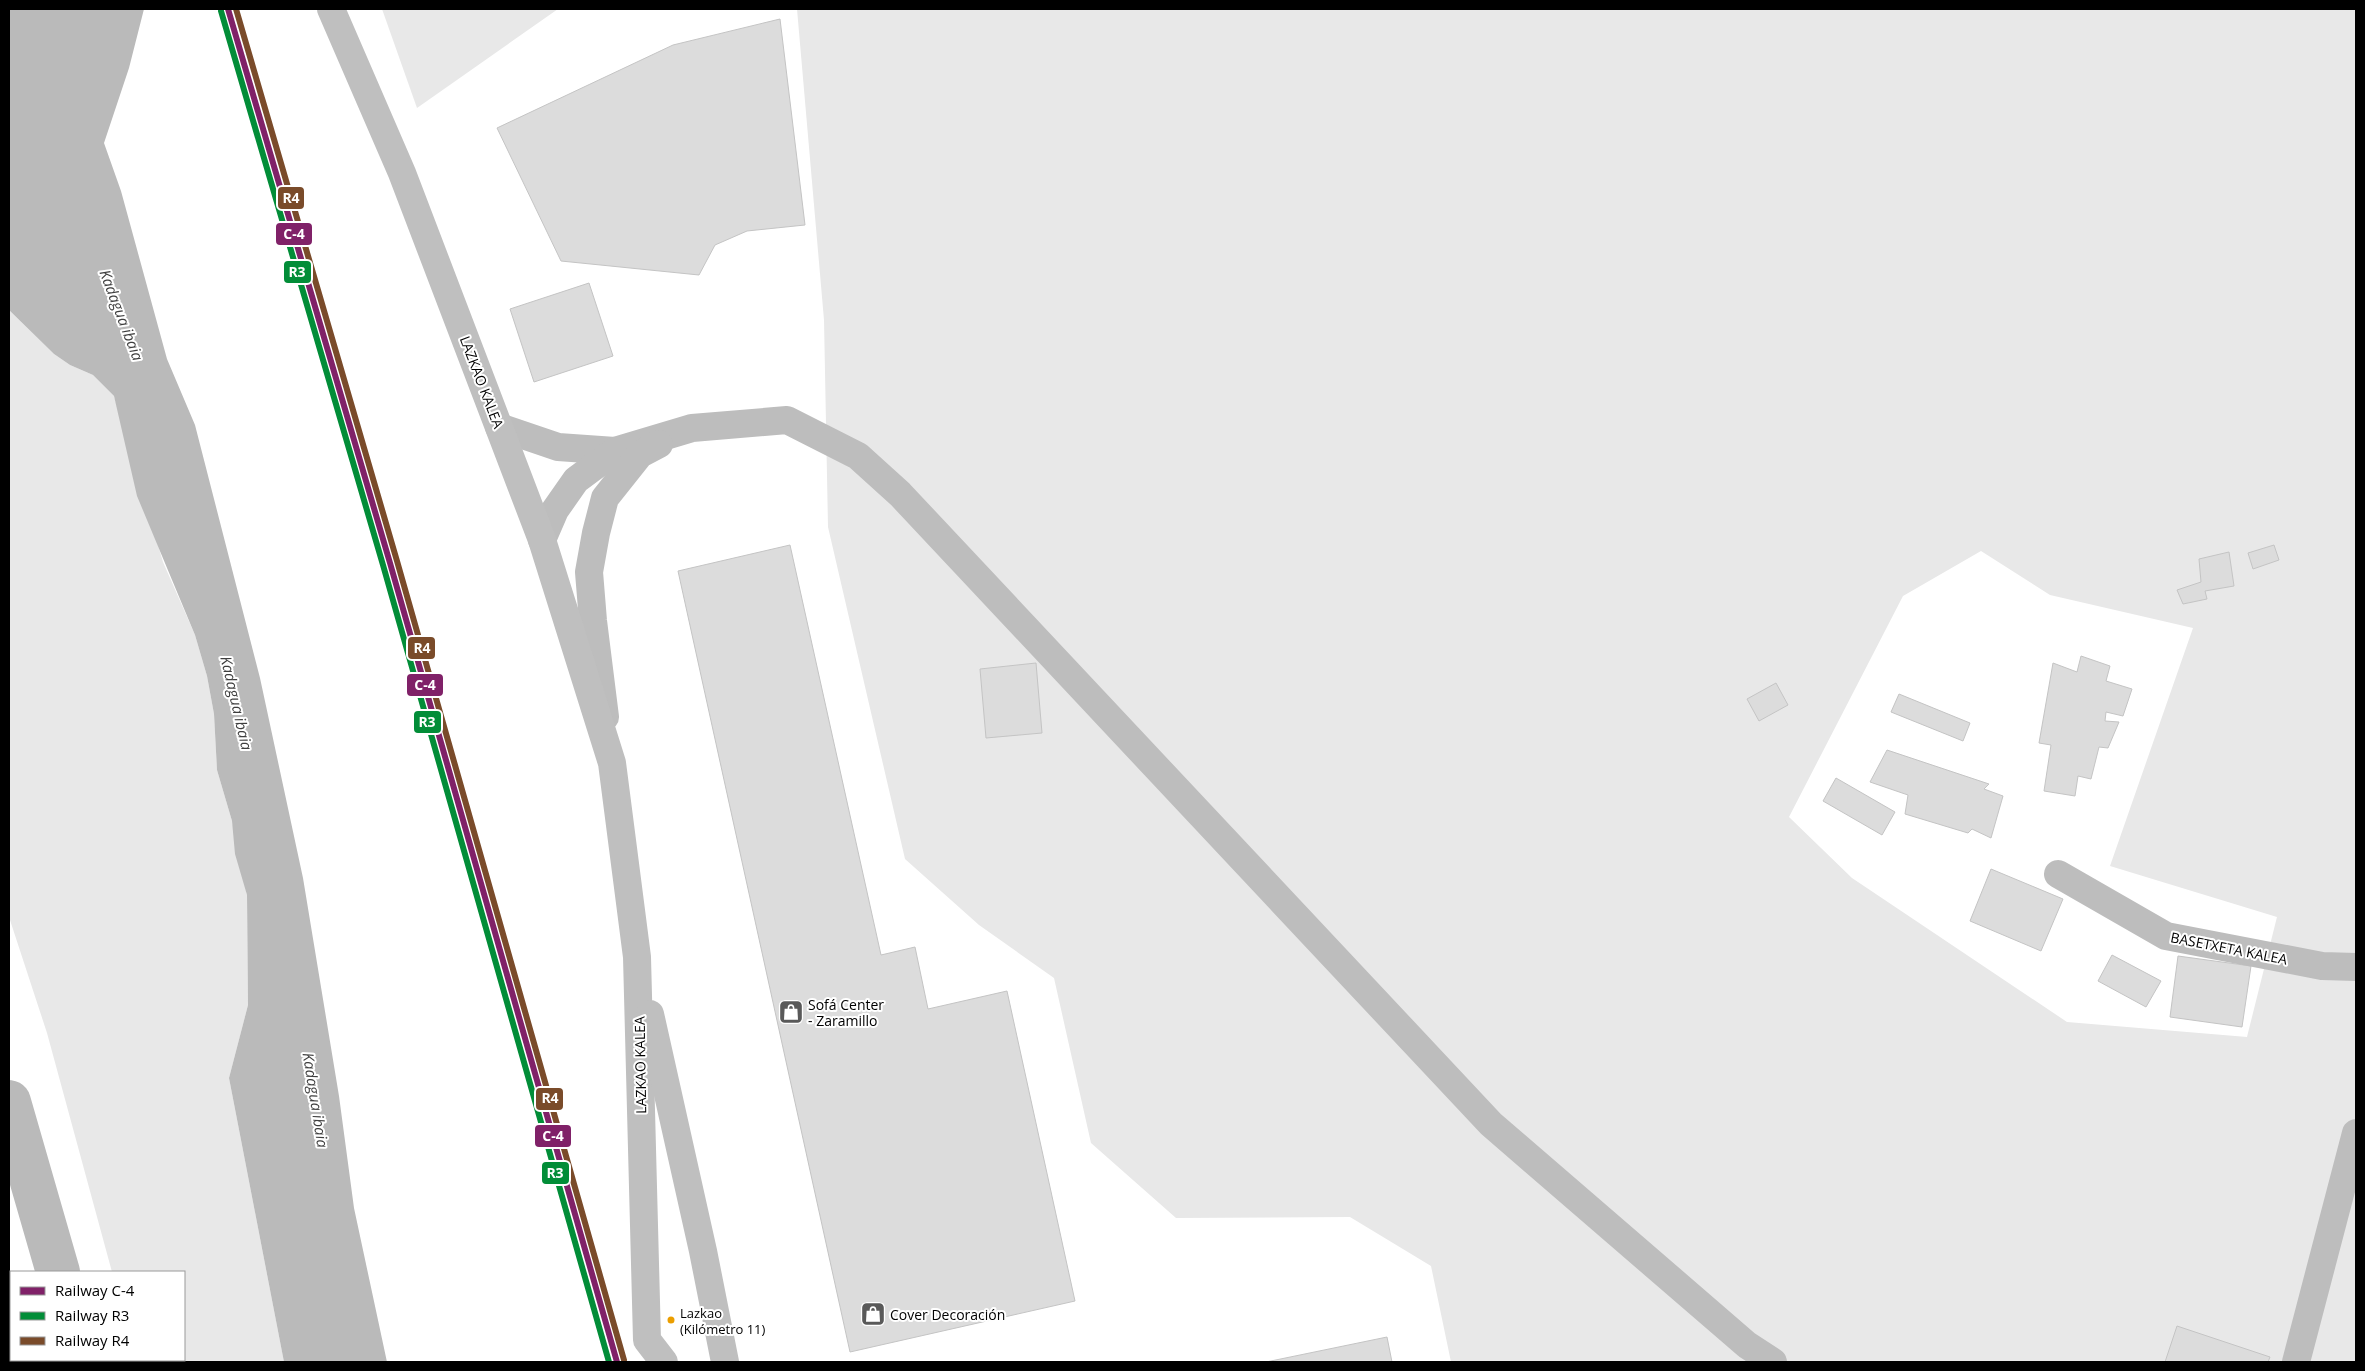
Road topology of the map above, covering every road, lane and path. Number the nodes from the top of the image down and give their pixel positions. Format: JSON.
{"nodes":[{"id":1,"x":331,"y":9,"type":"edge"},
{"id":2,"x":499,"y":427,"type":"junction"},
{"id":3,"x":692,"y":428,"type":"junction"},
{"id":4,"x":615,"y":451,"type":"junction"},
{"id":5,"x":542,"y":540,"type":"junction"},
{"id":6,"x":612,"y":763,"type":"junction"},
{"id":7,"x":2058,"y":874,"type":"dead end"},
{"id":8,"x":637,"y":957,"type":"junction"},
{"id":9,"x":2356,"y":967,"type":"edge"},
{"id":10,"x":2356,"y":1133,"type":"edge"},
{"id":11,"x":664,"y":1362,"type":"edge"},
{"id":12,"x":725,"y":1362,"type":"edge"},
{"id":13,"x":1773,"y":1362,"type":"edge"},
{"id":14,"x":2296,"y":1362,"type":"edge"}],
"edges":[{"from":1,"to":2,"type":"street","name":"LAZKAO KALEA"},
{"from":2,"to":4,"type":"street"},
{"from":2,"to":5,"type":"street","name":"LAZKAO KALEA"},
{"from":3,"to":4,"type":"street"},
{"from":3,"to":6,"type":"street","name":"LAZKAO KALEA"},
{"from":3,"to":13,"type":"street"},
{"from":4,"to":5,"type":"street"},
{"from":5,"to":6,"type":"street","name":"LAZKAO KALEA"},
{"from":6,"to":8,"type":"street","name":"LAZKAO KALEA"},
{"from":7,"to":9,"type":"street","name":"BASETXETA KALEA"},
{"from":8,"to":11,"type":"street","name":"LAZKAO KALEA"},
{"from":8,"to":12,"type":"street"},
{"from":10,"to":14,"type":"street"}]}
